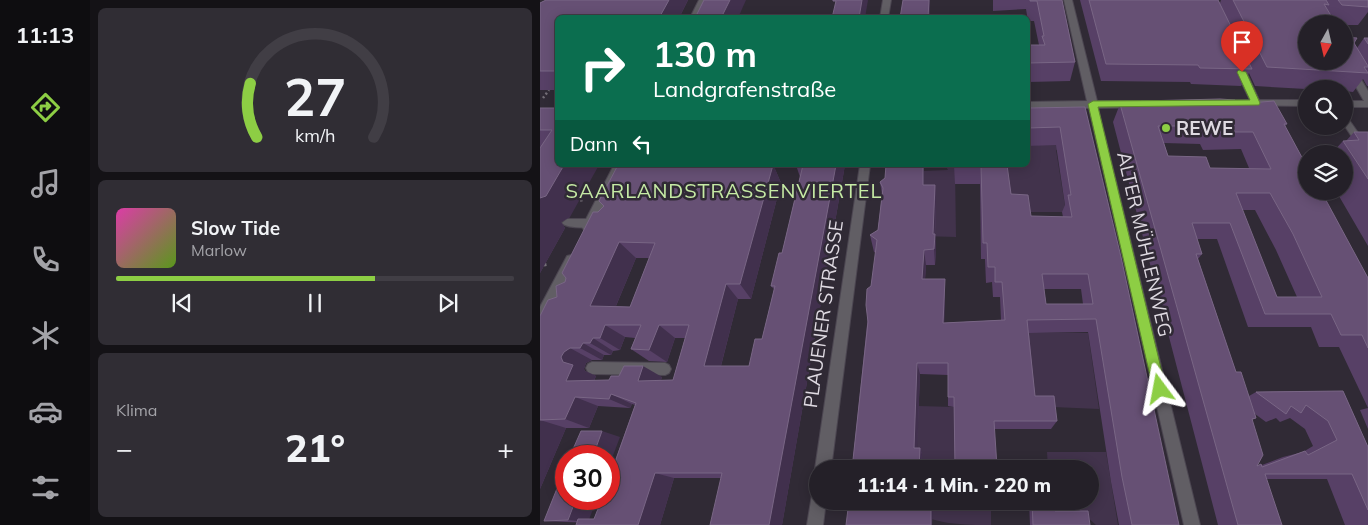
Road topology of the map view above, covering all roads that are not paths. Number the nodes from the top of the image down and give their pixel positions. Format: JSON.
{"nodes":[{"id":1,"x":703,"y":0,"type":"edge"},
{"id":2,"x":887,"y":0,"type":"edge"},
{"id":3,"x":1068,"y":0,"type":"edge"},
{"id":4,"x":696,"y":15,"type":"edge"},
{"id":5,"x":884,"y":15,"type":"edge"},
{"id":6,"x":1234,"y":54,"type":"edge"},
{"id":7,"x":1353,"y":70,"type":"edge"},
{"id":8,"x":1368,"y":99,"type":"edge"},
{"id":9,"x":1261,"y":103,"type":"junction"},
{"id":10,"x":1093,"y":104,"type":"junction"},
{"id":11,"x":1168,"y":104,"type":"edge"},
{"id":12,"x":1207,"y":104,"type":"edge"},
{"id":13,"x":1298,"y":104,"type":"edge"},
{"id":14,"x":1353,"y":104,"type":"edge"},
{"id":15,"x":1368,"y":104,"type":"edge"},
{"id":16,"x":1030,"y":105,"type":"edge"},
{"id":17,"x":1273,"y":116,"type":"edge"},
{"id":18,"x":1353,"y":132,"type":"edge"},
{"id":19,"x":1368,"y":154,"type":"edge"},
{"id":20,"x":618,"y":167,"type":"edge"},
{"id":21,"x":865,"y":167,"type":"edge"},
{"id":22,"x":590,"y":222,"type":"junction"},
{"id":23,"x":610,"y":222,"type":"edge"},
{"id":24,"x":567,"y":223,"type":"dead end"},
{"id":25,"x":554,"y":293,"type":"junction"},
{"id":26,"x":569,"y":293,"type":"edge"},
{"id":27,"x":547,"y":307,"type":"junction"},
{"id":28,"x":562,"y":307,"type":"edge"},
{"id":29,"x":540,"y":320,"type":"edge"},
{"id":30,"x":592,"y":368,"type":"dead end"},
{"id":31,"x":665,"y":369,"type":"dead end"},
{"id":32,"x":824,"y":460,"type":"edge"},
{"id":33,"x":817,"y":510,"type":"edge"},
{"id":34,"x":815,"y":525,"type":"edge"},
{"id":35,"x":1192,"y":525,"type":"edge"}],
"edges":[{"from":1,"to":4,"type":"street"},
{"from":2,"to":5,"type":"street"},
{"from":3,"to":10,"type":"street","name":"ALTER MÜHLENWEG"},
{"from":6,"to":9,"type":"street"},
{"from":7,"to":8,"type":"street"},
{"from":9,"to":12,"type":"street"},
{"from":9,"to":13,"type":"street"},
{"from":9,"to":17,"type":"street"},
{"from":10,"to":11,"type":"street"},
{"from":10,"to":16,"type":"street"},
{"from":10,"to":35,"type":"street","name":"ALTER MÜHLENWEG"},
{"from":14,"to":15,"type":"street"},
{"from":18,"to":19,"type":"lane"},
{"from":20,"to":22,"type":"street"},
{"from":21,"to":32,"type":"street","name":"PLAUENER STRASSE"},
{"from":22,"to":23,"type":"lane"},
{"from":22,"to":24,"type":"lane"},
{"from":22,"to":25,"type":"street"},
{"from":25,"to":26,"type":"lane"},
{"from":25,"to":27,"type":"street"},
{"from":27,"to":28,"type":"lane"},
{"from":27,"to":29,"type":"street"},
{"from":30,"to":31,"type":"lane"},
{"from":33,"to":34,"type":"street"}]}
